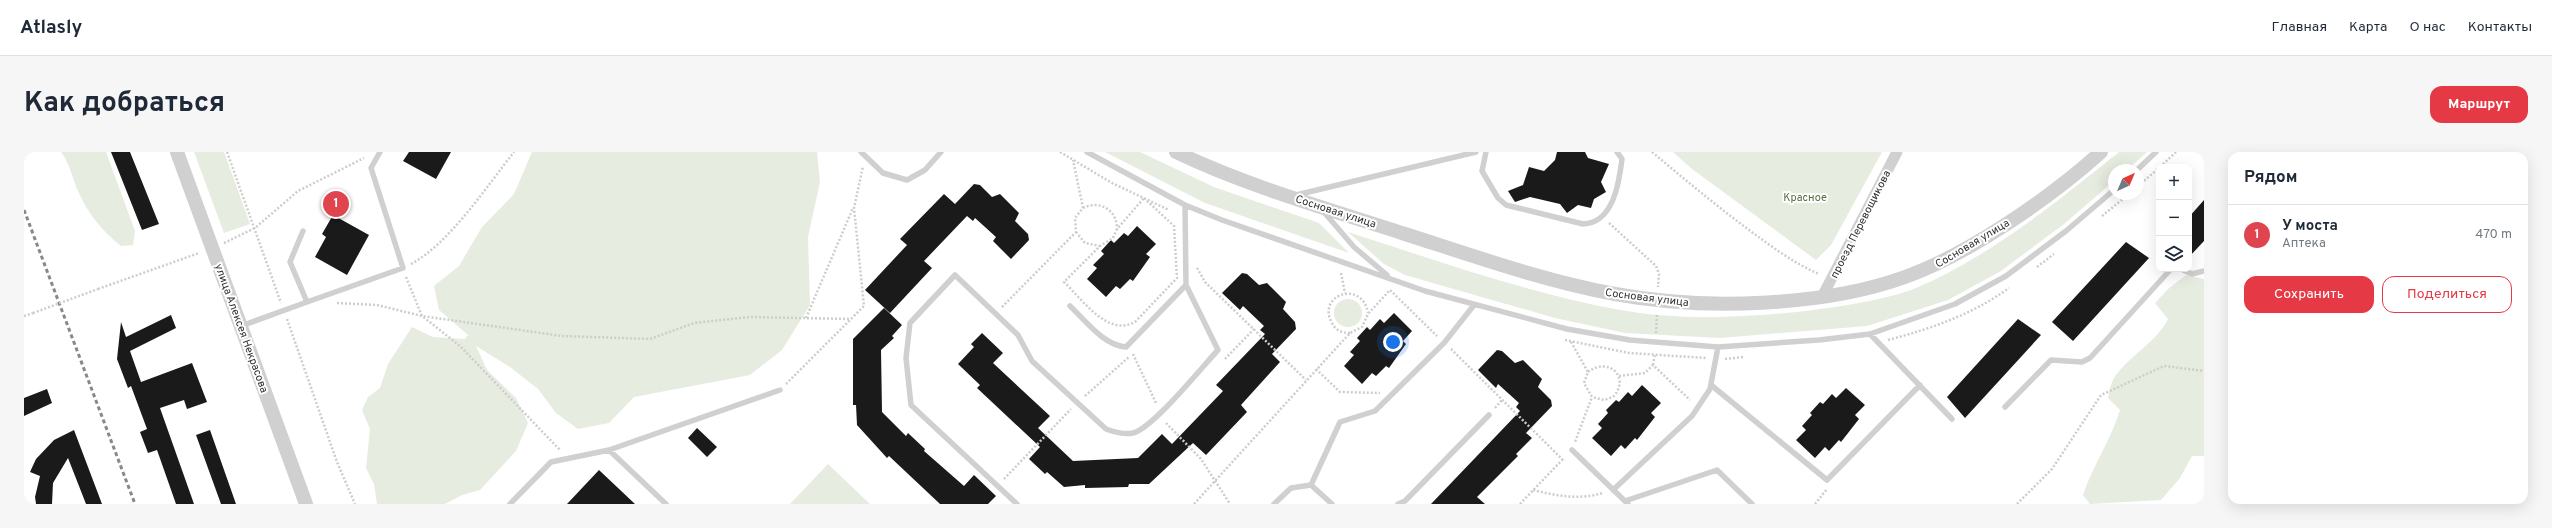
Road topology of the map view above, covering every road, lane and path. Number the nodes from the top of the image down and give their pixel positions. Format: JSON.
{"nodes":[{"id":1,"x":177,"y":152,"type":"edge"},
{"id":2,"x":227,"y":152,"type":"edge"},
{"id":3,"x":380,"y":152,"type":"edge"},
{"id":4,"x":514,"y":152,"type":"edge"},
{"id":5,"x":941,"y":152,"type":"edge"},
{"id":6,"x":1087,"y":152,"type":"edge"},
{"id":7,"x":1176,"y":152,"type":"edge"},
{"id":8,"x":1476,"y":152,"type":"edge"},
{"id":9,"x":1486,"y":152,"type":"edge"},
{"id":10,"x":1617,"y":152,"type":"edge"},
{"id":11,"x":1652,"y":152,"type":"edge"},
{"id":12,"x":1897,"y":152,"type":"edge"},
{"id":13,"x":2101,"y":152,"type":"edge"},
{"id":14,"x":2156,"y":152,"type":"edge"},
{"id":15,"x":2176,"y":152,"type":"edge"},
{"id":16,"x":863,"y":154,"type":"edge"},
{"id":17,"x":369,"y":156,"type":"dead end"},
{"id":18,"x":1073,"y":160,"type":"dead end"},
{"id":19,"x":2143,"y":164,"type":"edge"},
{"id":20,"x":2162,"y":164,"type":"edge"},
{"id":21,"x":2156,"y":170,"type":"edge"},
{"id":22,"x":2144,"y":181,"type":"edge"},
{"id":23,"x":298,"y":191,"type":"dead end"},
{"id":24,"x":2108,"y":195,"type":"edge"},
{"id":25,"x":1292,"y":196,"type":"junction"},
{"id":26,"x":1185,"y":205,"type":"junction"},
{"id":27,"x":1317,"y":205,"type":"junction"},
{"id":28,"x":854,"y":208,"type":"junction"},
{"id":29,"x":1083,"y":208,"type":"junction"},
{"id":30,"x":1603,"y":217,"type":"junction"},
{"id":31,"x":1117,"y":229,"type":"junction"},
{"id":32,"x":304,"y":231,"type":"dead end"},
{"id":33,"x":1076,"y":232,"type":"junction"},
{"id":34,"x":1100,"y":246,"type":"junction"},
{"id":35,"x":1196,"y":260,"type":"dead end"},
{"id":36,"x":403,"y":268,"type":"junction"},
{"id":37,"x":2204,"y":271,"type":"edge"},
{"id":38,"x":2168,"y":272,"type":"edge"},
{"id":39,"x":2188,"y":272,"type":"edge"},
{"id":40,"x":1341,"y":273,"type":"dead end"},
{"id":41,"x":1391,"y":278,"type":"junction"},
{"id":42,"x":1831,"y":279,"type":"junction"},
{"id":43,"x":1186,"y":285,"type":"junction"},
{"id":44,"x":98,"y":289,"type":"dead end"},
{"id":45,"x":1345,"y":293,"type":"junction"},
{"id":46,"x":1823,"y":295,"type":"junction"},
{"id":47,"x":1658,"y":300,"type":"junction"},
{"id":48,"x":307,"y":302,"type":"junction"},
{"id":49,"x":335,"y":303,"type":"dead end"},
{"id":50,"x":1474,"y":305,"type":"junction"},
{"id":51,"x":1070,"y":306,"type":"dead end"},
{"id":52,"x":284,"y":310,"type":"junction"},
{"id":53,"x":1368,"y":314,"type":"junction"},
{"id":54,"x":996,"y":315,"type":"junction"},
{"id":55,"x":24,"y":316,"type":"edge"},
{"id":56,"x":422,"y":316,"type":"junction"},
{"id":57,"x":806,"y":318,"type":"junction"},
{"id":58,"x":850,"y":319,"type":"junction"},
{"id":59,"x":241,"y":326,"type":"junction"},
{"id":60,"x":1254,"y":329,"type":"junction"},
{"id":61,"x":1350,"y":333,"type":"junction"},
{"id":62,"x":1870,"y":334,"type":"junction"},
{"id":63,"x":1438,"y":337,"type":"junction"},
{"id":64,"x":1570,"y":342,"type":"dead end"},
{"id":65,"x":1656,"y":342,"type":"junction"},
{"id":66,"x":1432,"y":343,"type":"dead end"},
{"id":67,"x":1444,"y":343,"type":"junction"},
{"id":68,"x":1718,"y":347,"type":"junction"},
{"id":69,"x":1221,"y":364,"type":"dead end"},
{"id":70,"x":1654,"y":365,"type":"junction"},
{"id":71,"x":1316,"y":369,"type":"junction"},
{"id":72,"x":2204,"y":371,"type":"edge"},
{"id":73,"x":1588,"y":372,"type":"junction"},
{"id":74,"x":1619,"y":376,"type":"junction"},
{"id":75,"x":1306,"y":380,"type":"junction"},
{"id":76,"x":1711,"y":385,"type":"junction"},
{"id":77,"x":1920,"y":385,"type":"junction"},
{"id":78,"x":780,"y":390,"type":"joint"},
{"id":79,"x":1384,"y":393,"type":"dead end"},
{"id":80,"x":1592,"y":397,"type":"junction"},
{"id":81,"x":2005,"y":407,"type":"dead end"},
{"id":82,"x":1698,"y":408,"type":"junction"},
{"id":83,"x":1489,"y":414,"type":"dead end"},
{"id":84,"x":1170,"y":419,"type":"dead end"},
{"id":85,"x":1952,"y":419,"type":"dead end"},
{"id":86,"x":609,"y":450,"type":"junction"},
{"id":87,"x":1572,"y":450,"type":"junction"},
{"id":88,"x":569,"y":458,"type":"junction"},
{"id":89,"x":1563,"y":460,"type":"junction"},
{"id":90,"x":1826,"y":480,"type":"junction"},
{"id":91,"x":1216,"y":482,"type":"junction"},
{"id":92,"x":1311,"y":485,"type":"junction"},
{"id":93,"x":1533,"y":490,"type":"junction"},
{"id":94,"x":1613,"y":490,"type":"junction"},
{"id":95,"x":1627,"y":503,"type":"edge"},
{"id":96,"x":306,"y":504,"type":"edge"},
{"id":97,"x":355,"y":504,"type":"edge"},
{"id":98,"x":510,"y":504,"type":"edge"},
{"id":99,"x":666,"y":504,"type":"edge"},
{"id":100,"x":1016,"y":504,"type":"edge"},
{"id":101,"x":1194,"y":504,"type":"edge"},
{"id":102,"x":1230,"y":504,"type":"edge"},
{"id":103,"x":1274,"y":504,"type":"edge"},
{"id":104,"x":1332,"y":504,"type":"edge"},
{"id":105,"x":1398,"y":504,"type":"edge"},
{"id":106,"x":1520,"y":504,"type":"edge"},
{"id":107,"x":1752,"y":504,"type":"edge"},
{"id":108,"x":1815,"y":504,"type":"edge"},
{"id":109,"x":2017,"y":504,"type":"edge"}],
"edges":[{"from":1,"to":59,"type":"street","name":"улица Алексея Некрасова"},
{"from":2,"to":52,"type":"path"},
{"from":3,"to":36,"type":"lane"},
{"from":4,"to":36,"type":"path"},
{"from":5,"to":16,"type":"lane"},
{"from":6,"to":26,"type":"lane"},
{"from":7,"to":25,"type":"street","name":"Сосновая улица"},
{"from":8,"to":25,"type":"lane"},
{"from":9,"to":30,"type":"lane"},
{"from":10,"to":30,"type":"lane"},
{"from":11,"to":42,"type":"path"},
{"from":12,"to":42,"type":"street","name":"проезд Перевощикова"},
{"from":13,"to":46,"type":"street","name":"Сосновая улица"},
{"from":14,"to":19,"type":"lane"},
{"from":15,"to":20,"type":"path"},
{"from":16,"to":28,"type":"path"},
{"from":17,"to":23,"type":"path"},
{"from":18,"to":29,"type":"path"},
{"from":21,"to":22,"type":"path"},
{"from":24,"to":62,"type":"lane"},
{"from":25,"to":27,"type":"street","name":"Сосновая улица"},
{"from":26,"to":41,"type":"lane"},
{"from":26,"to":43,"type":"lane"},
{"from":27,"to":41,"type":"lane"},
{"from":27,"to":47,"type":"street","name":"Сосновая улица"},
{"from":28,"to":57,"type":"path"},
{"from":28,"to":58,"type":"path"},
{"from":29,"to":31,"type":"path"},
{"from":29,"to":33,"type":"path"},
{"from":30,"to":47,"type":"path"},
{"from":31,"to":34,"type":"path"},
{"from":31,"to":34,"type":"path"},
{"from":32,"to":48,"type":"lane"},
{"from":33,"to":34,"type":"path"},
{"from":33,"to":54,"type":"path"},
{"from":35,"to":60,"type":"path"},
{"from":36,"to":48,"type":"lane"},
{"from":36,"to":56,"type":"path"},
{"from":37,"to":39,"type":"lane"},
{"from":38,"to":81,"type":"lane"},
{"from":40,"to":45,"type":"path"},
{"from":41,"to":50,"type":"lane"},
{"from":42,"to":46,"type":"street","name":"проезд Перевощикова"},
{"from":43,"to":51,"type":"lane"},
{"from":43,"to":54,"type":"lane"},
{"from":44,"to":55,"type":"path","bridge":true},
{"from":45,"to":53,"type":"path"},
{"from":45,"to":61,"type":"path"},
{"from":46,"to":47,"type":"street","name":"Сосновая улица"},
{"from":47,"to":65,"type":"path"},
{"from":48,"to":52,"type":"lane"},
{"from":49,"to":56,"type":"path"},
{"from":50,"to":65,"type":"lane"},
{"from":50,"to":67,"type":"lane"},
{"from":52,"to":59,"type":"lane"},
{"from":52,"to":97,"type":"path"},
{"from":53,"to":61,"type":"path"},
{"from":53,"to":63,"type":"path"},
{"from":54,"to":100,"type":"lane"},
{"from":56,"to":57,"type":"path"},
{"from":56,"to":88,"type":"path"},
{"from":57,"to":58,"type":"path"},
{"from":58,"to":78,"type":"path"},
{"from":59,"to":96,"type":"street","name":"улица Алексея Некрасова"},
{"from":60,"to":69,"type":"path"},
{"from":60,"to":75,"type":"path"},
{"from":61,"to":71,"type":"path"},
{"from":62,"to":68,"type":"lane"},
{"from":62,"to":77,"type":"lane"},
{"from":63,"to":66,"type":"path"},
{"from":63,"to":67,"type":"path"},
{"from":64,"to":73,"type":"path"},
{"from":65,"to":68,"type":"lane"},
{"from":65,"to":70,"type":"path"},
{"from":67,"to":89,"type":"path"},
{"from":67,"to":92,"type":"lane"},
{"from":68,"to":76,"type":"lane"},
{"from":70,"to":74,"type":"path"},
{"from":70,"to":82,"type":"path"},
{"from":71,"to":75,"type":"path"},
{"from":71,"to":79,"type":"path"},
{"from":72,"to":109,"type":"path"},
{"from":73,"to":74,"type":"path"},
{"from":73,"to":80,"type":"path"},
{"from":74,"to":80,"type":"path"},
{"from":75,"to":91,"type":"path"},
{"from":76,"to":82,"type":"lane"},
{"from":76,"to":90,"type":"lane"},
{"from":77,"to":85,"type":"lane"},
{"from":77,"to":90,"type":"lane"},
{"from":78,"to":86,"type":"lane"},
{"from":80,"to":87,"type":"path"},
{"from":82,"to":94,"type":"lane"},
{"from":83,"to":105,"type":"lane"},
{"from":84,"to":91,"type":"path"},
{"from":86,"to":88,"type":"lane"},
{"from":86,"to":99,"type":"lane"},
{"from":87,"to":89,"type":"path"},
{"from":87,"to":94,"type":"lane"},
{"from":88,"to":98,"type":"lane"},
{"from":89,"to":93,"type":"path"},
{"from":90,"to":108,"type":"path"},
{"from":91,"to":101,"type":"path"},
{"from":91,"to":102,"type":"path"},
{"from":92,"to":103,"type":"lane"},
{"from":92,"to":104,"type":"lane"},
{"from":93,"to":94,"type":"path"},
{"from":93,"to":106,"type":"path"},
{"from":94,"to":95,"type":"lane"},
{"from":95,"to":107,"type":"lane"}]}
